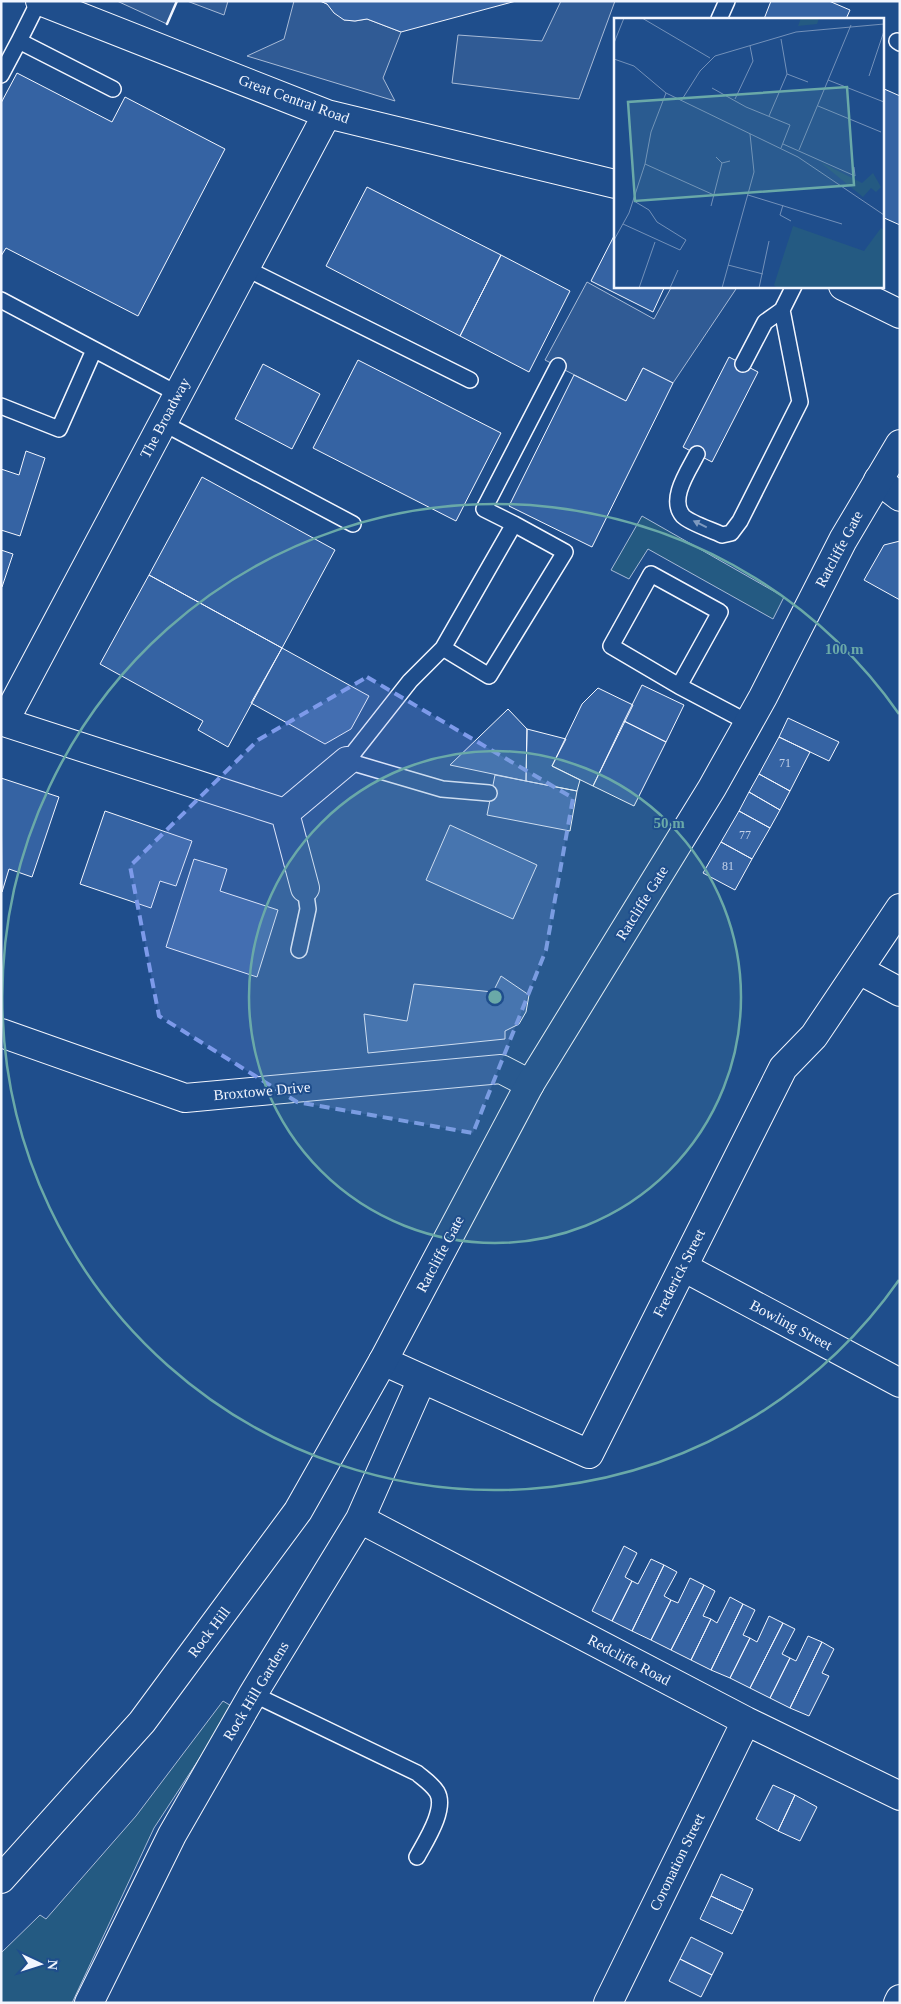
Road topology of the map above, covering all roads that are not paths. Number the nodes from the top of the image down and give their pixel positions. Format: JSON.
{"nodes":[{"id":1,"x":40,"y":1,"type":"edge"},
{"id":2,"x":727,"y":1,"type":"edge"},
{"id":3,"x":719,"y":18,"type":"edge"},
{"id":4,"x":19,"y":41,"type":"junction"},
{"id":5,"x":1,"y":75,"type":"edge"},
{"id":6,"x":113,"y":89,"type":"dead end"},
{"id":7,"x":327,"y":114,"type":"junction"},
{"id":8,"x":614,"y":184,"type":"edge"},
{"id":9,"x":245,"y":268,"type":"junction"},
{"id":10,"x":793,"y":288,"type":"edge"},
{"id":11,"x":847,"y":288,"type":"edge"},
{"id":12,"x":1,"y":300,"type":"edge"},
{"id":13,"x":782,"y":310,"type":"junction"},
{"id":14,"x":900,"y":314,"type":"edge"},
{"id":15,"x":94,"y":350,"type":"junction"},
{"id":16,"x":745,"y":361,"type":"dead end"},
{"id":17,"x":558,"y":366,"type":"dead end"},
{"id":18,"x":470,"y":380,"type":"dead end"},
{"id":19,"x":178,"y":394,"type":"junction"},
{"id":20,"x":1,"y":406,"type":"edge"},
{"id":21,"x":163,"y":422,"type":"junction"},
{"id":22,"x":900,"y":444,"type":"edge"},
{"id":23,"x":697,"y":454,"type":"dead end"},
{"id":24,"x":878,"y":480,"type":"junction"},
{"id":25,"x":900,"y":497,"type":"edge"},
{"id":26,"x":353,"y":524,"type":"dead end"},
{"id":27,"x":514,"y":524,"type":"junction"},
{"id":28,"x":443,"y":648,"type":"junction"},
{"id":29,"x":679,"y":686,"type":"junction"},
{"id":30,"x":2,"y":721,"type":"edge"},
{"id":31,"x":749,"y":723,"type":"junction"},
{"id":32,"x":347,"y":761,"type":"junction"},
{"id":33,"x":489,"y":792,"type":"dead end"},
{"id":34,"x":285,"y":813,"type":"junction"},
{"id":35,"x":306,"y":888,"type":"joint"},
{"id":36,"x":900,"y":908,"type":"edge"},
{"id":37,"x":299,"y":950,"type":"dead end"},
{"id":38,"x":859,"y":970,"type":"junction"},
{"id":39,"x":900,"y":992,"type":"edge"},
{"id":40,"x":1,"y":1033,"type":"edge"},
{"id":41,"x":530,"y":1084,"type":"junction"},
{"id":42,"x":682,"y":1267,"type":"junction"},
{"id":43,"x":383,"y":1361,"type":"junction"},
{"id":44,"x":422,"y":1379,"type":"junction"},
{"id":45,"x":900,"y":1383,"type":"edge"},
{"id":46,"x":360,"y":1519,"type":"junction"},
{"id":47,"x":253,"y":1694,"type":"junction"},
{"id":48,"x":746,"y":1721,"type":"junction"},
{"id":49,"x":900,"y":1796,"type":"edge"},
{"id":50,"x":418,"y":1857,"type":"dead end"},
{"id":51,"x":1,"y":1879,"type":"edge"},
{"id":52,"x":900,"y":1999,"type":"edge"},
{"id":53,"x":89,"y":2003,"type":"edge"},
{"id":54,"x":608,"y":2003,"type":"edge"},
{"id":55,"x":898,"y":2003,"type":"edge"}],
"edges":[{"from":1,"to":4,"type":"lane"},
{"from":1,"to":7,"type":"street","name":"Great Central Road"},
{"from":2,"to":3,"type":"lane"},
{"from":4,"to":5,"type":"lane"},
{"from":4,"to":6,"type":"lane"},
{"from":7,"to":8,"type":"street","name":"Great Central Road"},
{"from":7,"to":9,"type":"street","name":"The Broadway"},
{"from":9,"to":18,"type":"lane"},
{"from":9,"to":19,"type":"street","name":"The Broadway"},
{"from":10,"to":13,"type":"lane"},
{"from":11,"to":14,"type":"street"},
{"from":12,"to":15,"type":"lane"},
{"from":13,"to":16,"type":"lane"},
{"from":13,"to":23,"type":"lane","one_way":true},
{"from":15,"to":19,"type":"lane"},
{"from":15,"to":20,"type":"lane"},
{"from":17,"to":27,"type":"lane"},
{"from":19,"to":21,"type":"street","name":"The Broadway"},
{"from":21,"to":26,"type":"lane"},
{"from":21,"to":30,"type":"street","name":"The Broadway"},
{"from":22,"to":24,"type":"street","name":"Ratcliffe Gate"},
{"from":24,"to":25,"type":"street"},
{"from":24,"to":31,"type":"street","name":"Ratcliffe Gate"},
{"from":27,"to":28,"type":"lane"},
{"from":27,"to":28,"type":"lane"},
{"from":28,"to":32,"type":"lane"},
{"from":29,"to":29,"type":"lane"},
{"from":29,"to":31,"type":"lane"},
{"from":30,"to":34,"type":"street"},
{"from":31,"to":41,"type":"street","name":"Ratcliffe Gate"},
{"from":32,"to":33,"type":"lane"},
{"from":32,"to":34,"type":"street"},
{"from":34,"to":35,"type":"street"},
{"from":35,"to":37,"type":"lane"},
{"from":36,"to":38,"type":"street","name":"Frederick Street"},
{"from":38,"to":39,"type":"street"},
{"from":38,"to":42,"type":"street","name":"Frederick Street"},
{"from":40,"to":41,"type":"street","name":"Broxtowe Drive"},
{"from":41,"to":43,"type":"street","name":"Ratcliffe Gate"},
{"from":42,"to":44,"type":"street","name":"Frederick Street"},
{"from":42,"to":45,"type":"street","name":"Bowling Street"},
{"from":43,"to":44,"type":"street","name":"Frederick Street"},
{"from":43,"to":51,"type":"street","name":"Rock Hill"},
{"from":44,"to":46,"type":"street","name":"Rock Hill Gardens"},
{"from":46,"to":47,"type":"street","name":"Rock Hill Gardens"},
{"from":46,"to":48,"type":"street","name":"Redcliffe Road"},
{"from":47,"to":50,"type":"lane"},
{"from":47,"to":53,"type":"street","name":"Rock Hill Gardens"},
{"from":48,"to":49,"type":"street","name":"Redcliffe Road"},
{"from":48,"to":54,"type":"street","name":"Coronation Street"},
{"from":52,"to":55,"type":"street"}]}
